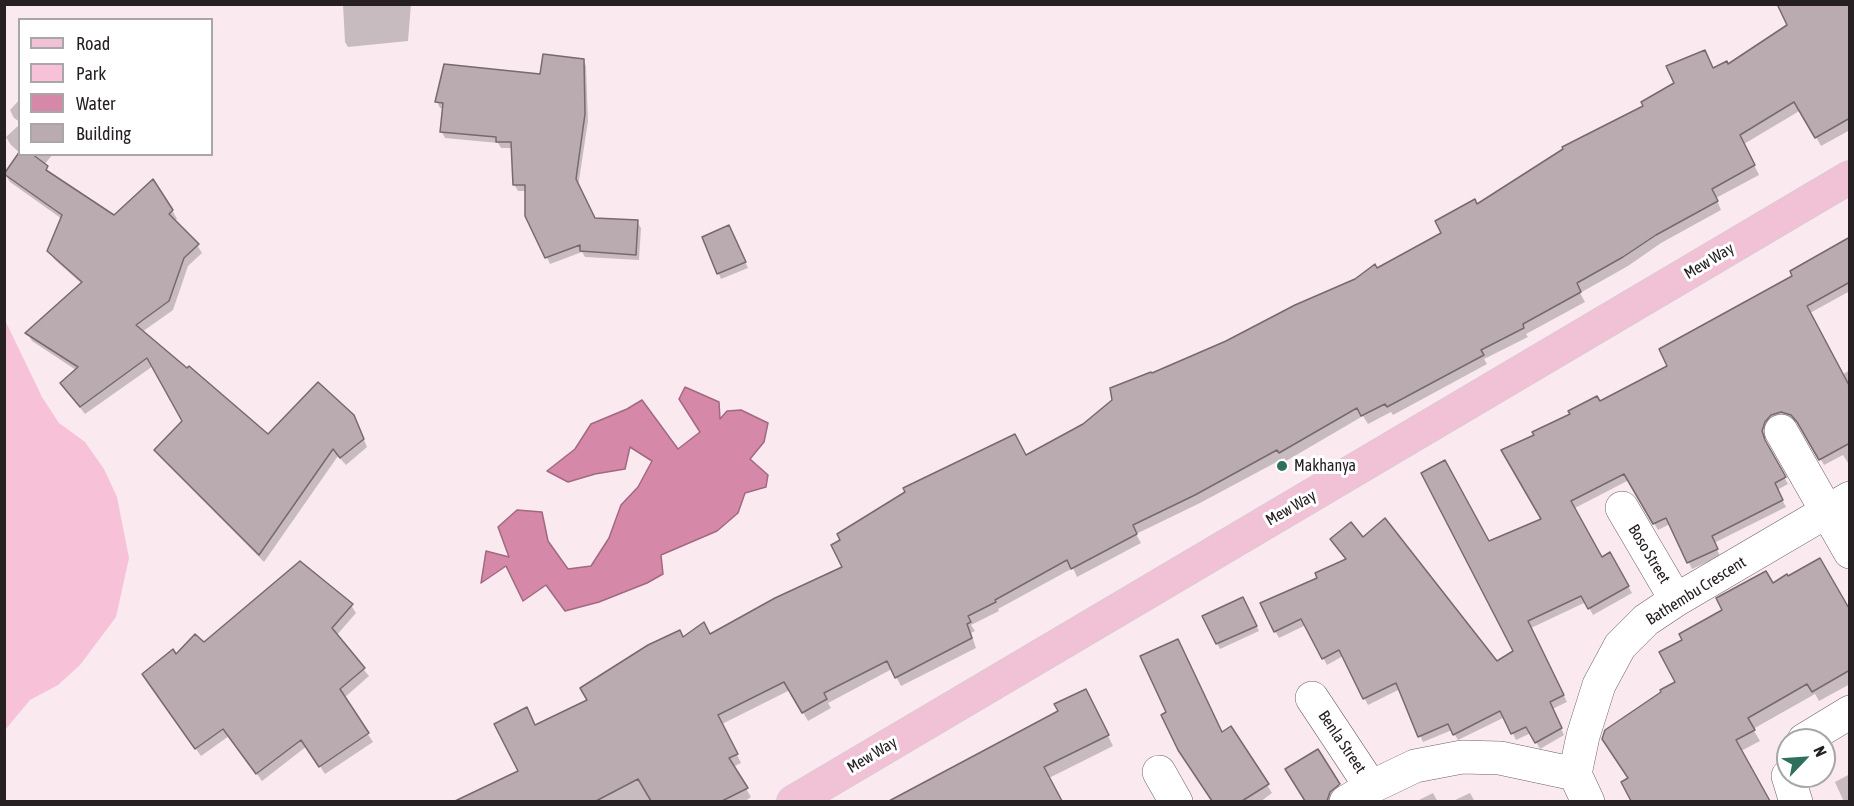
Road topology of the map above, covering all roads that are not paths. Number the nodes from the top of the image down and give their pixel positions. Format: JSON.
{"nodes":[{"id":1,"x":1850,"y":177,"type":"edge"},
{"id":2,"x":1781,"y":431,"type":"dead end"},
{"id":3,"x":1838,"y":505,"type":"edge"},
{"id":4,"x":1622,"y":508,"type":"dead end"},
{"id":5,"x":1850,"y":552,"type":"edge"},
{"id":6,"x":1676,"y":600,"type":"junction"},
{"id":7,"x":1312,"y":698,"type":"dead end"},
{"id":8,"x":1850,"y":712,"type":"edge"},
{"id":9,"x":1824,"y":728,"type":"edge"},
{"id":10,"x":1159,"y":772,"type":"dead end"},
{"id":11,"x":1581,"y":788,"type":"edge"},
{"id":12,"x":1359,"y":794,"type":"edge"},
{"id":13,"x":793,"y":801,"type":"edge"},
{"id":14,"x":1176,"y":801,"type":"edge"}],
"edges":[{"from":1,"to":13,"type":"main road","name":"Mew Way"},
{"from":2,"to":3,"type":"street"},
{"from":3,"to":5,"type":"street"},
{"from":3,"to":6,"type":"street","name":"Bathembu Crescent"},
{"from":4,"to":6,"type":"street","name":"Boso Street"},
{"from":6,"to":11,"type":"street","name":"Bathembu Crescent"},
{"from":7,"to":12,"type":"street","name":"Benla Street"},
{"from":8,"to":9,"type":"street"},
{"from":10,"to":14,"type":"street"},
{"from":11,"to":12,"type":"street"}]}
